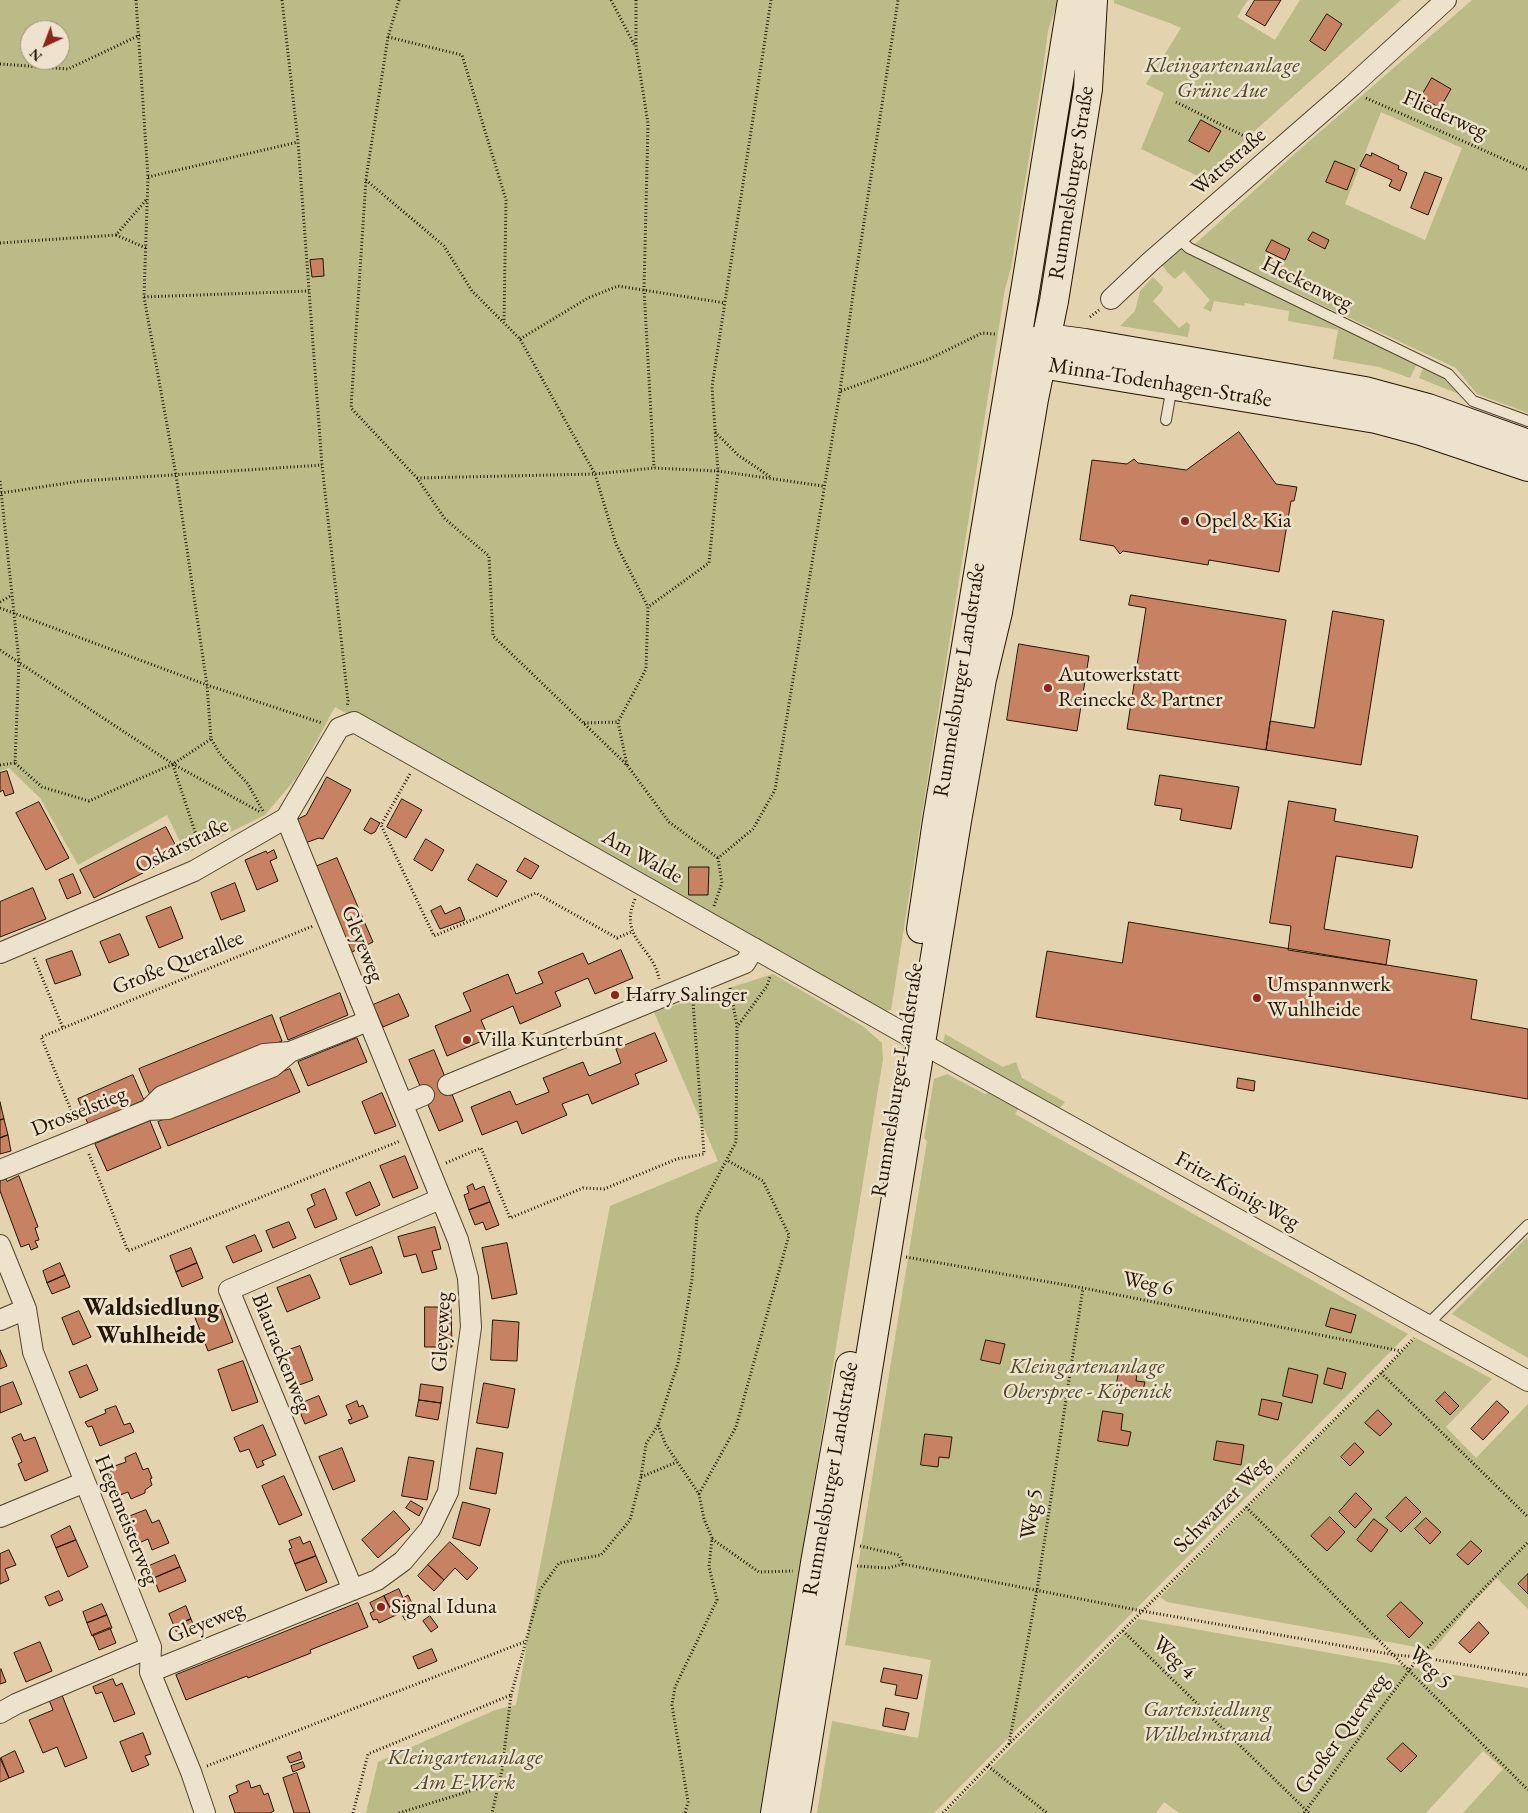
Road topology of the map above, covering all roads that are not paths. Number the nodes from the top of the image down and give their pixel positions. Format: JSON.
{"nodes":[{"id":1,"x":1072,"y":0,"type":"edge"},
{"id":2,"x":1093,"y":0,"type":"edge"},
{"id":3,"x":1446,"y":0,"type":"edge"},
{"id":4,"x":1178,"y":238,"type":"junction"},
{"id":5,"x":1111,"y":299,"type":"dead end"},
{"id":6,"x":1047,"y":338,"type":"junction"},
{"id":7,"x":1008,"y":341,"type":"junction"},
{"id":8,"x":1041,"y":364,"type":"junction"},
{"id":9,"x":1172,"y":385,"type":"junction"},
{"id":10,"x":1166,"y":420,"type":"dead end"},
{"id":11,"x":1528,"y":421,"type":"edge"},
{"id":12,"x":1528,"y":444,"type":"edge"},
{"id":13,"x":1528,"y":467,"type":"edge"},
{"id":14,"x":333,"y":726,"type":"joint"},
{"id":15,"x":286,"y":818,"type":"junction"},
{"id":16,"x":754,"y":948,"type":"junction"},
{"id":17,"x":0,"y":953,"type":"edge"},
{"id":18,"x":368,"y":1021,"type":"junction"},
{"id":19,"x":914,"y":1038,"type":"junction"},
{"id":20,"x":448,"y":1085,"type":"dead end"},
{"id":21,"x":424,"y":1095,"type":"dead end"},
{"id":22,"x":403,"y":1104,"type":"junction"},
{"id":23,"x":0,"y":1170,"type":"edge"},
{"id":24,"x":440,"y":1199,"type":"junction"},
{"id":25,"x":1528,"y":1225,"type":"edge"},
{"id":26,"x":0,"y":1245,"type":"edge"},
{"id":27,"x":26,"y":1309,"type":"junction"},
{"id":28,"x":0,"y":1320,"type":"edge"},
{"id":29,"x":1427,"y":1325,"type":"junction"},
{"id":30,"x":1528,"y":1381,"type":"edge"},
{"id":31,"x":85,"y":1482,"type":"junction"},
{"id":32,"x":0,"y":1517,"type":"edge"},
{"id":33,"x":353,"y":1590,"type":"junction"},
{"id":34,"x":151,"y":1647,"type":"junction"},
{"id":35,"x":150,"y":1672,"type":"junction"},
{"id":36,"x":0,"y":1714,"type":"edge"},
{"id":37,"x":205,"y":1813,"type":"edge"},
{"id":38,"x":775,"y":1813,"type":"edge"},
{"id":39,"x":796,"y":1813,"type":"edge"}],
"edges":[{"from":1,"to":7,"type":"main road","name":"Rummelsburger Straße"},
{"from":2,"to":6,"type":"main road","name":"Rummelsburger Straße"},
{"from":3,"to":4,"type":"street","name":"Wattstraße"},
{"from":4,"to":5,"type":"street","name":"Wattstraße"},
{"from":4,"to":11,"type":"lane","name":"Heckenweg"},
{"from":6,"to":7,"type":"main road","name":"Minna-Todenhagen-Straße"},
{"from":6,"to":8,"type":"main road","name":"Rummelsburger Straße"},
{"from":6,"to":12,"type":"main road","name":"Minna-Todenhagen-Straße"},
{"from":7,"to":8,"type":"main road","name":"Minna-Todenhagen-Straße"},
{"from":7,"to":19,"type":"main road","name":"Rummelsburger Landstraße"},
{"from":8,"to":9,"type":"main road","name":"Minna-Todenhagen-Straße"},
{"from":8,"to":19,"type":"main road","name":"Rummelsburger Landstraße"},
{"from":9,"to":10,"type":"lane"},
{"from":9,"to":13,"type":"main road","name":"Minna-Todenhagen-Straße"},
{"from":14,"to":15,"type":"street","name":"Oskarstraße"},
{"from":14,"to":16,"type":"street","name":"Am Walde"},
{"from":15,"to":17,"type":"street","name":"Oskarstraße"},
{"from":15,"to":18,"type":"street","name":"Gleyeweg"},
{"from":16,"to":19,"type":"street","name":"Am Walde"},
{"from":16,"to":20,"type":"street"},
{"from":18,"to":22,"type":"street","name":"Gleyeweg"},
{"from":18,"to":23,"type":"street","name":"Drosselstieg"},
{"from":19,"to":29,"type":"street","name":"Fritz-König-Weg"},
{"from":19,"to":38,"type":"main road","name":"Rummelsburger Landstraße"},
{"from":19,"to":39,"type":"main road","name":"Rummelsburger Landstraße"},
{"from":21,"to":22,"type":"street"},
{"from":22,"to":24,"type":"street","name":"Gleyeweg"},
{"from":24,"to":33,"type":"street","name":"Gleyeweg"},
{"from":24,"to":33,"type":"street","name":"Blaurackenweg"},
{"from":25,"to":29,"type":"lane"},
{"from":26,"to":27,"type":"street","name":"Hegemeisterweg"},
{"from":27,"to":28,"type":"street"},
{"from":27,"to":31,"type":"street","name":"Hegemeisterweg"},
{"from":29,"to":30,"type":"street","name":"Fritz-König-Weg"},
{"from":31,"to":32,"type":"street"},
{"from":31,"to":34,"type":"street","name":"Hegemeisterweg"},
{"from":33,"to":35,"type":"street","name":"Gleyeweg"},
{"from":34,"to":35,"type":"street","name":"Hegemeisterweg"},
{"from":34,"to":36,"type":"street","name":"Gleyeweg"},
{"from":35,"to":37,"type":"street","name":"Hegemeisterweg"}]}
